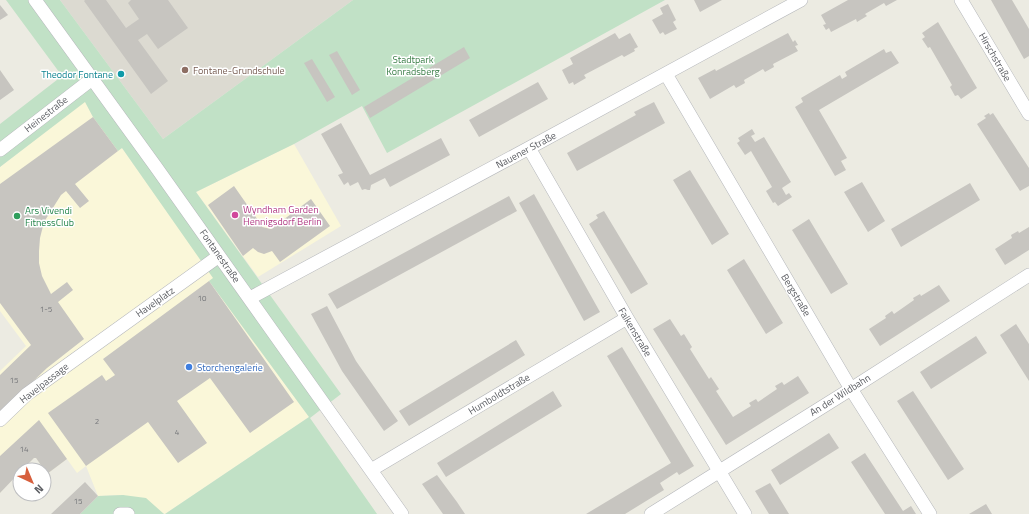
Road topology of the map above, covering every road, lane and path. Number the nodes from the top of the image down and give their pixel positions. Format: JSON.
{"nodes":[{"id":1,"x":35,"y":0,"type":"edge"},
{"id":2,"x":801,"y":0,"type":"edge"},
{"id":3,"x":961,"y":0,"type":"edge"},
{"id":4,"x":666,"y":74,"type":"junction"},
{"id":5,"x":92,"y":79,"type":"junction"},
{"id":6,"x":1029,"y":114,"type":"edge"},
{"id":7,"x":529,"y":148,"type":"junction"},
{"id":8,"x":0,"y":150,"type":"edge"},
{"id":9,"x":220,"y":256,"type":"junction"},
{"id":10,"x":1029,"y":275,"type":"edge"},
{"id":11,"x":250,"y":298,"type":"junction"},
{"id":12,"x":627,"y":318,"type":"junction"},
{"id":13,"x":90,"y":348,"type":"joint"},
{"id":14,"x":851,"y":389,"type":"junction"},
{"id":15,"x":0,"y":420,"type":"edge"},
{"id":16,"x":371,"y":470,"type":"junction"},
{"id":17,"x":719,"y":471,"type":"junction"},
{"id":18,"x":120,"y":514,"type":"edge"},
{"id":19,"x":128,"y":514,"type":"edge"},
{"id":20,"x":402,"y":514,"type":"edge"},
{"id":21,"x":651,"y":514,"type":"edge"},
{"id":22,"x":745,"y":514,"type":"edge"},
{"id":23,"x":930,"y":514,"type":"edge"}],
"edges":[{"from":1,"to":5,"type":"street","name":"Fontanestraße"},
{"from":2,"to":4,"type":"street","name":"Nauener Straße"},
{"from":3,"to":6,"type":"street","name":"Hirschstraße"},
{"from":4,"to":7,"type":"street","name":"Nauener Straße"},
{"from":4,"to":14,"type":"street","name":"Bergstraße"},
{"from":5,"to":8,"type":"street","name":"Heinestraße"},
{"from":5,"to":9,"type":"street","name":"Fontanestraße"},
{"from":7,"to":11,"type":"street","name":"Nauener Straße"},
{"from":7,"to":12,"type":"street","name":"Falkenstraße"},
{"from":9,"to":11,"type":"street","name":"Fontanestraße"},
{"from":9,"to":13,"type":"street","name":"Havelplatz"},
{"from":10,"to":14,"type":"street","name":"An der Wildbahn"},
{"from":11,"to":16,"type":"street","name":"Fontanestraße"},
{"from":12,"to":16,"type":"street","name":"Humboldtstraße"},
{"from":12,"to":17,"type":"street","name":"Falkenstraße"},
{"from":13,"to":15,"type":"street","name":"Havelpassage"},
{"from":14,"to":17,"type":"street","name":"An der Wildbahn"},
{"from":14,"to":23,"type":"street","name":"Bergstraße"},
{"from":16,"to":20,"type":"street","name":"Fontanestraße"},
{"from":17,"to":21,"type":"street","name":"An der Wildbahn"},
{"from":17,"to":22,"type":"street","name":"Falkenstraße"},
{"from":18,"to":19,"type":"street"}]}
